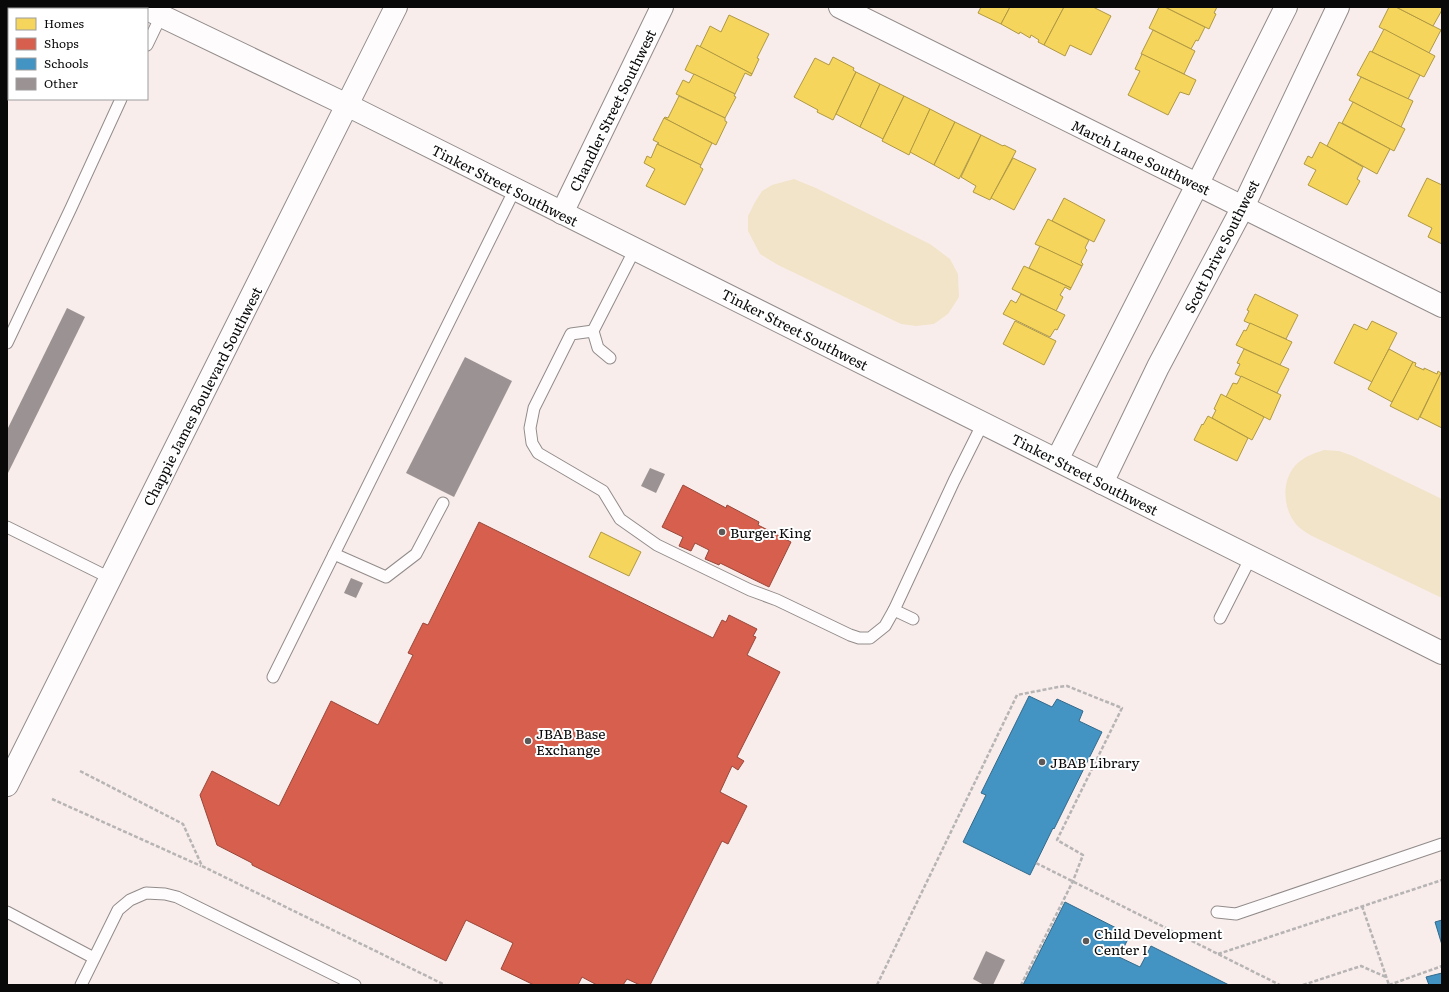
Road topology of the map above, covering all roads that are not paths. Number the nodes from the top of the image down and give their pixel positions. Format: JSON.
{"nodes":[{"id":1,"x":396,"y":7,"type":"edge"},
{"id":2,"x":662,"y":7,"type":"edge"},
{"id":3,"x":840,"y":7,"type":"edge"},
{"id":4,"x":1286,"y":7,"type":"edge"},
{"id":5,"x":1338,"y":7,"type":"edge"},
{"id":6,"x":149,"y":10,"type":"edge"},
{"id":7,"x":148,"y":28,"type":"edge"},
{"id":8,"x":121,"y":100,"type":"edge"},
{"id":9,"x":347,"y":105,"type":"junction"},
{"id":10,"x":1197,"y":185,"type":"junction"},
{"id":11,"x":515,"y":189,"type":"junction"},
{"id":12,"x":1243,"y":207,"type":"junction"},
{"id":13,"x":562,"y":213,"type":"junction"},
{"id":14,"x":635,"y":249,"type":"junction"},
{"id":15,"x":1442,"y":306,"type":"edge"},
{"id":16,"x":593,"y":331,"type":"junction"},
{"id":17,"x":7,"y":343,"type":"edge"},
{"id":18,"x":610,"y":358,"type":"dead end"},
{"id":19,"x":983,"y":423,"type":"junction"},
{"id":20,"x":1057,"y":460,"type":"junction"},
{"id":21,"x":1102,"y":483,"type":"junction"},
{"id":22,"x":443,"y":503,"type":"dead end"},
{"id":23,"x":7,"y":527,"type":"edge"},
{"id":24,"x":334,"y":554,"type":"junction"},
{"id":25,"x":1251,"y":557,"type":"junction"},
{"id":26,"x":110,"y":578,"type":"junction"},
{"id":27,"x":894,"y":610,"type":"junction"},
{"id":28,"x":1220,"y":618,"type":"dead end"},
{"id":29,"x":913,"y":619,"type":"dead end"},
{"id":30,"x":1442,"y":653,"type":"edge"},
{"id":31,"x":273,"y":677,"type":"dead end"},
{"id":32,"x":7,"y":785,"type":"edge"},
{"id":33,"x":1442,"y":844,"type":"edge"},
{"id":34,"x":7,"y":912,"type":"edge"},
{"id":35,"x":1217,"y":912,"type":"dead end"},
{"id":36,"x":94,"y":958,"type":"junction"},
{"id":37,"x":81,"y":985,"type":"edge"},
{"id":38,"x":355,"y":985,"type":"edge"}],
"edges":[{"from":1,"to":9,"type":"street","name":"Chappie James Boulevard Southwest"},
{"from":2,"to":13,"type":"street","name":"Chandler Street Southwest"},
{"from":3,"to":10,"type":"street","name":"March Lane Southwest"},
{"from":4,"to":10,"type":"street"},
{"from":5,"to":12,"type":"street","name":"Scott Drive Southwest"},
{"from":6,"to":7,"type":"lane"},
{"from":6,"to":9,"type":"street","name":"Tinker Street Southwest"},
{"from":8,"to":17,"type":"lane"},
{"from":9,"to":11,"type":"street","name":"Tinker Street Southwest"},
{"from":9,"to":26,"type":"street","name":"Chappie James Boulevard Southwest"},
{"from":10,"to":12,"type":"street","name":"March Lane Southwest"},
{"from":10,"to":20,"type":"street"},
{"from":11,"to":13,"type":"street","name":"Tinker Street Southwest"},
{"from":11,"to":24,"type":"lane"},
{"from":12,"to":15,"type":"street","name":"March Lane Southwest"},
{"from":12,"to":21,"type":"street","name":"Scott Drive Southwest"},
{"from":13,"to":14,"type":"street","name":"Tinker Street Southwest"},
{"from":14,"to":16,"type":"lane"},
{"from":14,"to":19,"type":"street","name":"Tinker Street Southwest"},
{"from":16,"to":18,"type":"lane"},
{"from":16,"to":27,"type":"lane"},
{"from":19,"to":20,"type":"street","name":"Tinker Street Southwest"},
{"from":19,"to":27,"type":"lane"},
{"from":20,"to":21,"type":"street","name":"Tinker Street Southwest"},
{"from":21,"to":25,"type":"street","name":"Tinker Street Southwest"},
{"from":22,"to":24,"type":"lane"},
{"from":23,"to":26,"type":"lane"},
{"from":24,"to":31,"type":"lane"},
{"from":25,"to":28,"type":"lane"},
{"from":25,"to":30,"type":"street","name":"Tinker Street Southwest"},
{"from":26,"to":32,"type":"street","name":"Chappie James Boulevard Southwest"},
{"from":27,"to":29,"type":"lane"},
{"from":33,"to":35,"type":"lane"},
{"from":34,"to":36,"type":"lane"},
{"from":36,"to":37,"type":"lane"},
{"from":36,"to":38,"type":"lane"}]}
